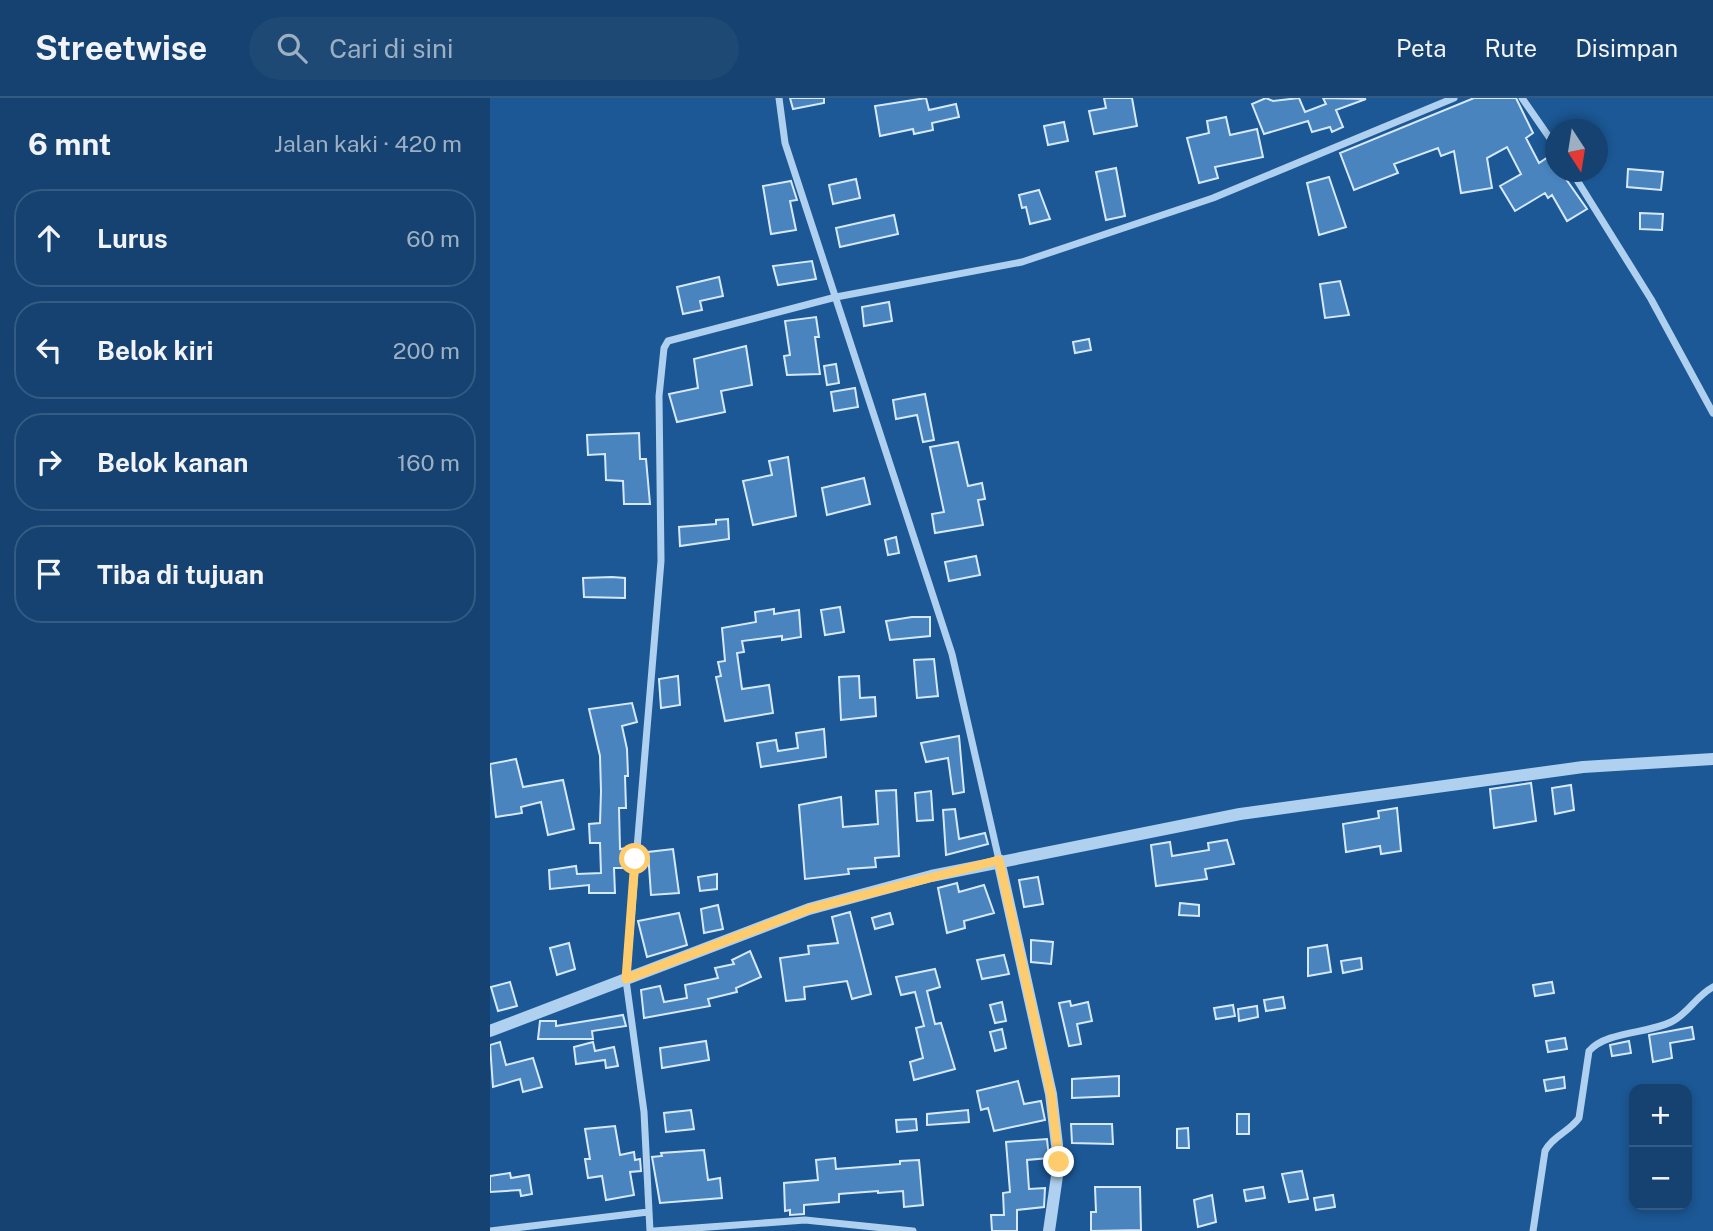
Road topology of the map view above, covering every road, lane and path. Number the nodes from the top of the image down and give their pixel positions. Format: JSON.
{"nodes":[{"id":1,"x":779,"y":98,"type":"edge"},
{"id":2,"x":1454,"y":98,"type":"edge"},
{"id":3,"x":1522,"y":98,"type":"edge"},
{"id":4,"x":1545,"y":131,"type":"edge"},
{"id":5,"x":1578,"y":182,"type":"edge"},
{"id":6,"x":836,"y":297,"type":"junction"},
{"id":7,"x":1713,"y":414,"type":"edge"},
{"id":8,"x":1713,"y":759,"type":"edge"},
{"id":9,"x":999,"y":860,"type":"junction"},
{"id":10,"x":626,"y":979,"type":"junction"},
{"id":11,"x":1713,"y":987,"type":"edge"},
{"id":12,"x":490,"y":1031,"type":"edge"},
{"id":13,"x":648,"y":1212,"type":"junction"},
{"id":14,"x":490,"y":1231,"type":"edge"},
{"id":15,"x":652,"y":1231,"type":"edge"},
{"id":16,"x":912,"y":1231,"type":"edge"},
{"id":17,"x":1049,"y":1231,"type":"edge"},
{"id":18,"x":1533,"y":1231,"type":"edge"}],
"edges":[{"from":1,"to":6,"type":"street"},
{"from":2,"to":6,"type":"street"},
{"from":3,"to":4,"type":"street"},
{"from":5,"to":7,"type":"street"},
{"from":6,"to":9,"type":"street"},
{"from":6,"to":10,"type":"street"},
{"from":8,"to":9,"type":"street"},
{"from":9,"to":10,"type":"street"},
{"from":9,"to":17,"type":"street"},
{"from":10,"to":12,"type":"street"},
{"from":10,"to":13,"type":"street"},
{"from":11,"to":18,"type":"street"},
{"from":13,"to":14,"type":"street"},
{"from":13,"to":15,"type":"street"},
{"from":15,"to":16,"type":"street"}]}
